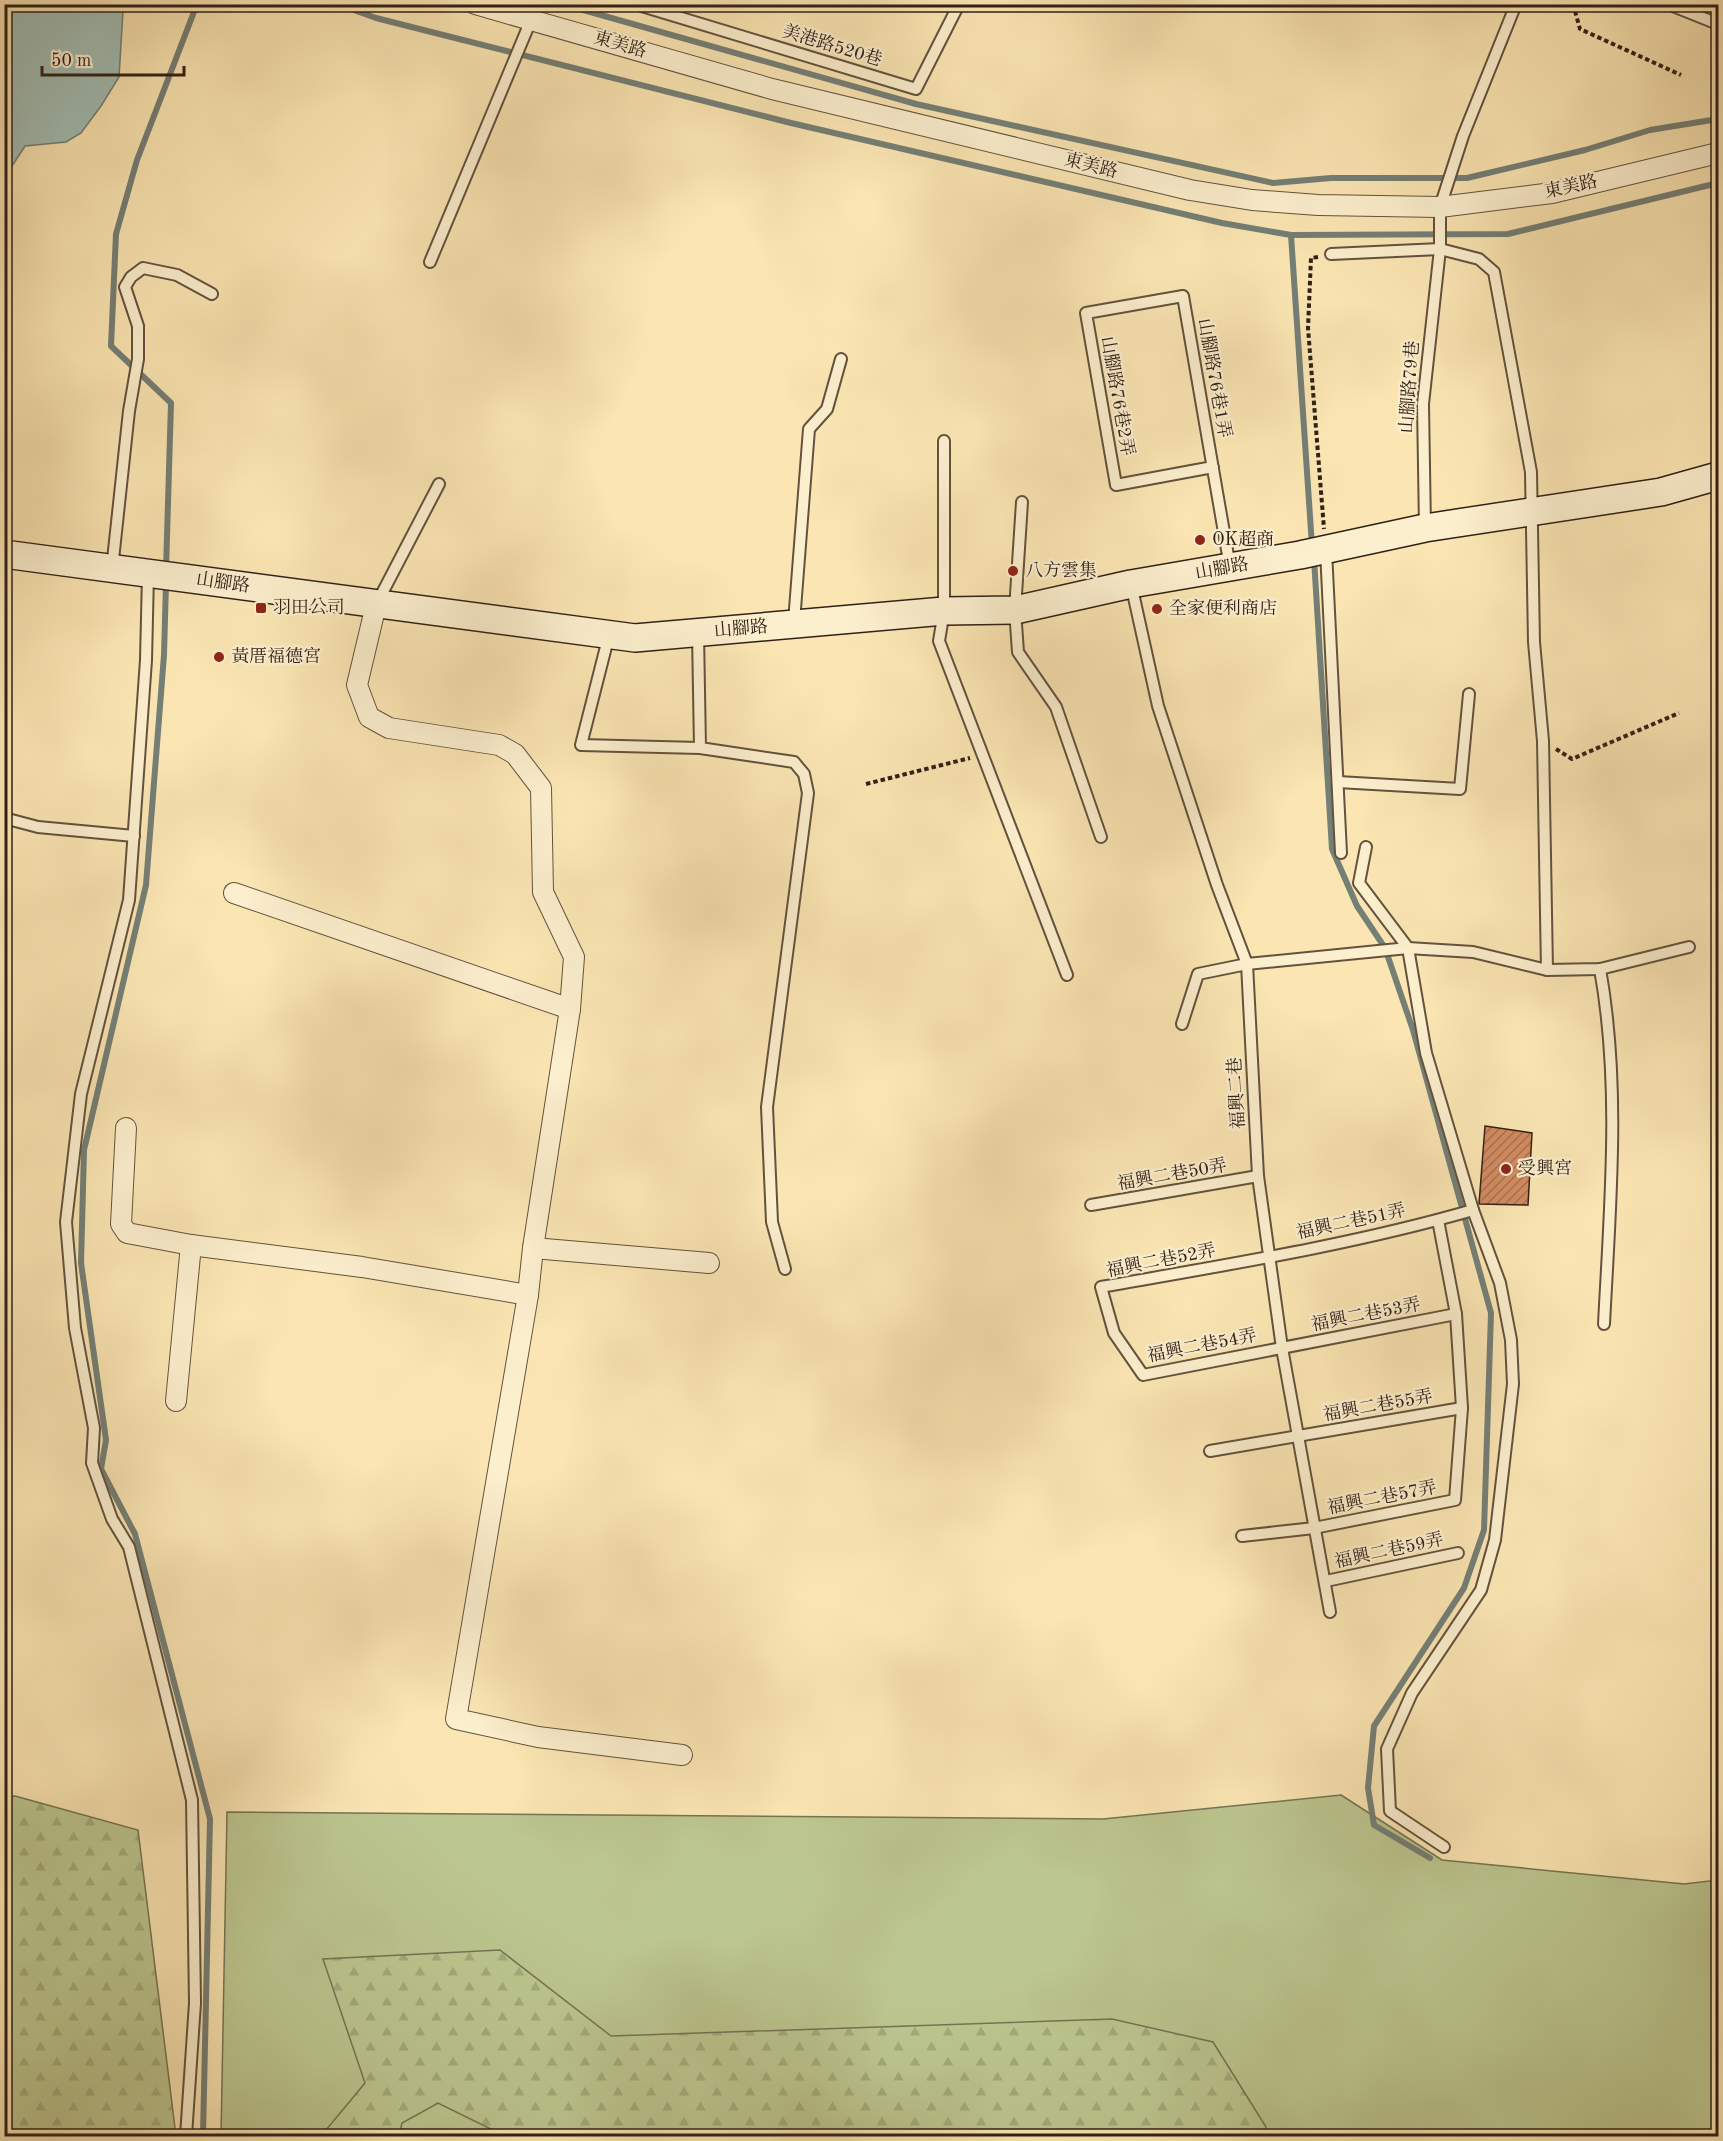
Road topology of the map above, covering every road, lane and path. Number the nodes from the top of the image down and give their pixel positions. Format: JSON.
{"nodes":[{"id":1,"x":475,"y":4,"type":"edge"},
{"id":2,"x":635,"y":4,"type":"edge"},
{"id":3,"x":959,"y":4,"type":"edge"},
{"id":4,"x":1516,"y":4,"type":"edge"},
{"id":5,"x":1573,"y":4,"type":"edge"},
{"id":6,"x":1668,"y":4,"type":"edge"},
{"id":7,"x":531,"y":20,"type":"junction"},
{"id":8,"x":1719,"y":24,"type":"edge"},
{"id":9,"x":1681,"y":75,"type":"dead end"},
{"id":10,"x":1719,"y":153,"type":"edge"},
{"id":11,"x":1440,"y":207,"type":"junction"},
{"id":12,"x":1440,"y":249,"type":"junction"},
{"id":13,"x":1331,"y":254,"type":"joint"},
{"id":14,"x":430,"y":262,"type":"dead end"},
{"id":15,"x":212,"y":294,"type":"dead end"},
{"id":16,"x":1183,"y":296,"type":"joint"},
{"id":17,"x":841,"y":359,"type":"dead end"},
{"id":18,"x":944,"y":441,"type":"dead end"},
{"id":19,"x":1213,"y":467,"type":"junction"},
{"id":20,"x":1719,"y":476,"type":"edge"},
{"id":21,"x":440,"y":484,"type":"dead end"},
{"id":22,"x":1022,"y":502,"type":"dead end"},
{"id":23,"x":1532,"y":512,"type":"junction"},
{"id":24,"x":1425,"y":528,"type":"junction"},
{"id":25,"x":1313,"y":553,"type":"junction"},
{"id":26,"x":4,"y":554,"type":"edge"},
{"id":27,"x":1230,"y":567,"type":"junction"},
{"id":28,"x":112,"y":569,"type":"junction"},
{"id":29,"x":148,"y":574,"type":"junction"},
{"id":30,"x":1131,"y":584,"type":"junction"},
{"id":31,"x":376,"y":604,"type":"junction"},
{"id":32,"x":1015,"y":610,"type":"junction"},
{"id":33,"x":944,"y":611,"type":"junction"},
{"id":34,"x":793,"y":624,"type":"junction"},
{"id":35,"x":698,"y":633,"type":"junction"},
{"id":36,"x":609,"y":635,"type":"junction"},
{"id":37,"x":1469,"y":694,"type":"dead end"},
{"id":38,"x":1679,"y":713,"type":"dead end"},
{"id":39,"x":1543,"y":741,"type":"junction"},
{"id":40,"x":700,"y":748,"type":"junction"},
{"id":41,"x":982,"y":755,"type":"junction"},
{"id":42,"x":1338,"y":782,"type":"junction"},
{"id":43,"x":866,"y":784,"type":"dead end"},
{"id":44,"x":4,"y":818,"type":"edge"},
{"id":45,"x":134,"y":836,"type":"junction"},
{"id":46,"x":1101,"y":837,"type":"dead end"},
{"id":47,"x":1366,"y":848,"type":"dead end"},
{"id":48,"x":1341,"y":853,"type":"dead end"},
{"id":49,"x":234,"y":893,"type":"dead end"},
{"id":50,"x":1689,"y":947,"type":"dead end"},
{"id":51,"x":1408,"y":948,"type":"junction"},
{"id":52,"x":1247,"y":964,"type":"junction"},
{"id":53,"x":1600,"y":969,"type":"junction"},
{"id":54,"x":1547,"y":970,"type":"junction"},
{"id":55,"x":1067,"y":975,"type":"dead end"},
{"id":56,"x":570,"y":1009,"type":"junction"},
{"id":57,"x":1182,"y":1024,"type":"dead end"},
{"id":58,"x":126,"y":1128,"type":"dead end"},
{"id":59,"x":1258,"y":1176,"type":"junction"},
{"id":60,"x":1091,"y":1205,"type":"dead end"},
{"id":61,"x":1473,"y":1210,"type":"junction"},
{"id":62,"x":1438,"y":1220,"type":"junction"},
{"id":63,"x":191,"y":1245,"type":"junction"},
{"id":64,"x":533,"y":1248,"type":"junction"},
{"id":65,"x":1270,"y":1257,"type":"junction"},
{"id":66,"x":709,"y":1263,"type":"dead end"},
{"id":67,"x":785,"y":1269,"type":"dead end"},
{"id":68,"x":528,"y":1295,"type":"junction"},
{"id":69,"x":1456,"y":1314,"type":"junction"},
{"id":70,"x":1604,"y":1324,"type":"dead end"},
{"id":71,"x":1114,"y":1333,"type":"joint"},
{"id":72,"x":1282,"y":1348,"type":"junction"},
{"id":73,"x":176,"y":1401,"type":"dead end"},
{"id":74,"x":1462,"y":1408,"type":"junction"},
{"id":75,"x":1299,"y":1436,"type":"junction"},
{"id":76,"x":1210,"y":1451,"type":"dead end"},
{"id":77,"x":1314,"y":1528,"type":"junction"},
{"id":78,"x":1242,"y":1536,"type":"dead end"},
{"id":79,"x":1458,"y":1553,"type":"dead end"},
{"id":80,"x":1326,"y":1581,"type":"junction"},
{"id":81,"x":1330,"y":1612,"type":"dead end"},
{"id":82,"x":681,"y":1755,"type":"dead end"},
{"id":83,"x":1444,"y":1847,"type":"dead end"},
{"id":84,"x":186,"y":2136,"type":"edge"}],
"edges":[{"from":1,"to":7,"type":"street","name":"東美路"},
{"from":2,"to":3,"type":"lane","name":"美港路520巷"},
{"from":4,"to":11,"type":"lane"},
{"from":5,"to":9,"type":"path"},
{"from":6,"to":8,"type":"lane"},
{"from":7,"to":11,"type":"street","name":"東美路"},
{"from":7,"to":14,"type":"lane"},
{"from":10,"to":11,"type":"street","name":"東美路"},
{"from":11,"to":12,"type":"lane","name":"山腳路79巷"},
{"from":12,"to":13,"type":"lane"},
{"from":12,"to":23,"type":"lane"},
{"from":12,"to":24,"type":"lane","name":"山腳路79巷"},
{"from":13,"to":25,"type":"path"},
{"from":15,"to":28,"type":"lane"},
{"from":16,"to":19,"type":"lane","name":"山腳路76巷1弄"},
{"from":16,"to":19,"type":"lane","name":"山腳路76巷2弄"},
{"from":17,"to":34,"type":"lane"},
{"from":18,"to":33,"type":"lane"},
{"from":19,"to":27,"type":"lane","name":"山腳路76巷1弄"},
{"from":20,"to":23,"type":"main road","name":"山腳路"},
{"from":21,"to":31,"type":"lane"},
{"from":22,"to":32,"type":"lane"},
{"from":23,"to":24,"type":"main road","name":"山腳路"},
{"from":23,"to":39,"type":"lane"},
{"from":24,"to":25,"type":"main road","name":"山腳路"},
{"from":25,"to":27,"type":"main road","name":"山腳路"},
{"from":25,"to":42,"type":"lane"},
{"from":26,"to":28,"type":"main road"},
{"from":27,"to":30,"type":"main road","name":"山腳路"},
{"from":28,"to":29,"type":"main road"},
{"from":29,"to":31,"type":"main road","name":"山腳路"},
{"from":29,"to":45,"type":"lane"},
{"from":30,"to":32,"type":"main road","name":"山腳路"},
{"from":30,"to":52,"type":"lane","name":"福興二巷"},
{"from":31,"to":36,"type":"main road","name":"山腳路"},
{"from":31,"to":56,"type":"street"},
{"from":32,"to":33,"type":"main road","name":"山腳路"},
{"from":32,"to":46,"type":"lane"},
{"from":33,"to":34,"type":"main road","name":"山腳路"},
{"from":33,"to":41,"type":"lane"},
{"from":34,"to":35,"type":"main road","name":"山腳路"},
{"from":35,"to":36,"type":"main road","name":"山腳路"},
{"from":35,"to":40,"type":"lane"},
{"from":36,"to":40,"type":"lane"},
{"from":37,"to":42,"type":"lane"},
{"from":38,"to":39,"type":"path"},
{"from":39,"to":54,"type":"lane"},
{"from":40,"to":67,"type":"lane"},
{"from":41,"to":43,"type":"path"},
{"from":41,"to":55,"type":"lane"},
{"from":42,"to":48,"type":"lane"},
{"from":44,"to":45,"type":"lane"},
{"from":45,"to":84,"type":"lane"},
{"from":47,"to":51,"type":"lane"},
{"from":49,"to":56,"type":"street"},
{"from":50,"to":53,"type":"lane"},
{"from":51,"to":52,"type":"lane"},
{"from":51,"to":54,"type":"lane"},
{"from":51,"to":61,"type":"lane"},
{"from":52,"to":57,"type":"lane"},
{"from":52,"to":59,"type":"lane","name":"福興二巷"},
{"from":53,"to":54,"type":"lane"},
{"from":53,"to":70,"type":"lane"},
{"from":56,"to":64,"type":"street"},
{"from":58,"to":63,"type":"street"},
{"from":59,"to":60,"type":"lane","name":"福興二巷50弄"},
{"from":59,"to":65,"type":"lane","name":"福興二巷"},
{"from":61,"to":62,"type":"lane","name":"福興二巷51弄"},
{"from":61,"to":83,"type":"lane"},
{"from":62,"to":65,"type":"lane","name":"福興二巷51弄"},
{"from":62,"to":69,"type":"lane"},
{"from":63,"to":68,"type":"street"},
{"from":63,"to":73,"type":"street"},
{"from":64,"to":66,"type":"street"},
{"from":64,"to":68,"type":"street"},
{"from":65,"to":71,"type":"lane","name":"福興二巷52弄"},
{"from":65,"to":72,"type":"lane","name":"福興二巷"},
{"from":68,"to":82,"type":"street"},
{"from":69,"to":72,"type":"lane","name":"福興二巷53弄"},
{"from":69,"to":74,"type":"lane"},
{"from":71,"to":72,"type":"lane","name":"福興二巷54弄"},
{"from":72,"to":75,"type":"lane","name":"福興二巷"},
{"from":74,"to":75,"type":"lane","name":"福興二巷55弄"},
{"from":74,"to":77,"type":"lane","name":"福興二巷57弄"},
{"from":75,"to":76,"type":"lane","name":"福興二巷55弄"},
{"from":75,"to":77,"type":"lane","name":"福興二巷"},
{"from":77,"to":78,"type":"lane","name":"福興二巷57弄"},
{"from":77,"to":80,"type":"lane","name":"福興二巷"},
{"from":79,"to":80,"type":"lane","name":"福興二巷59弄"},
{"from":80,"to":81,"type":"lane","name":"福興二巷"}]}
